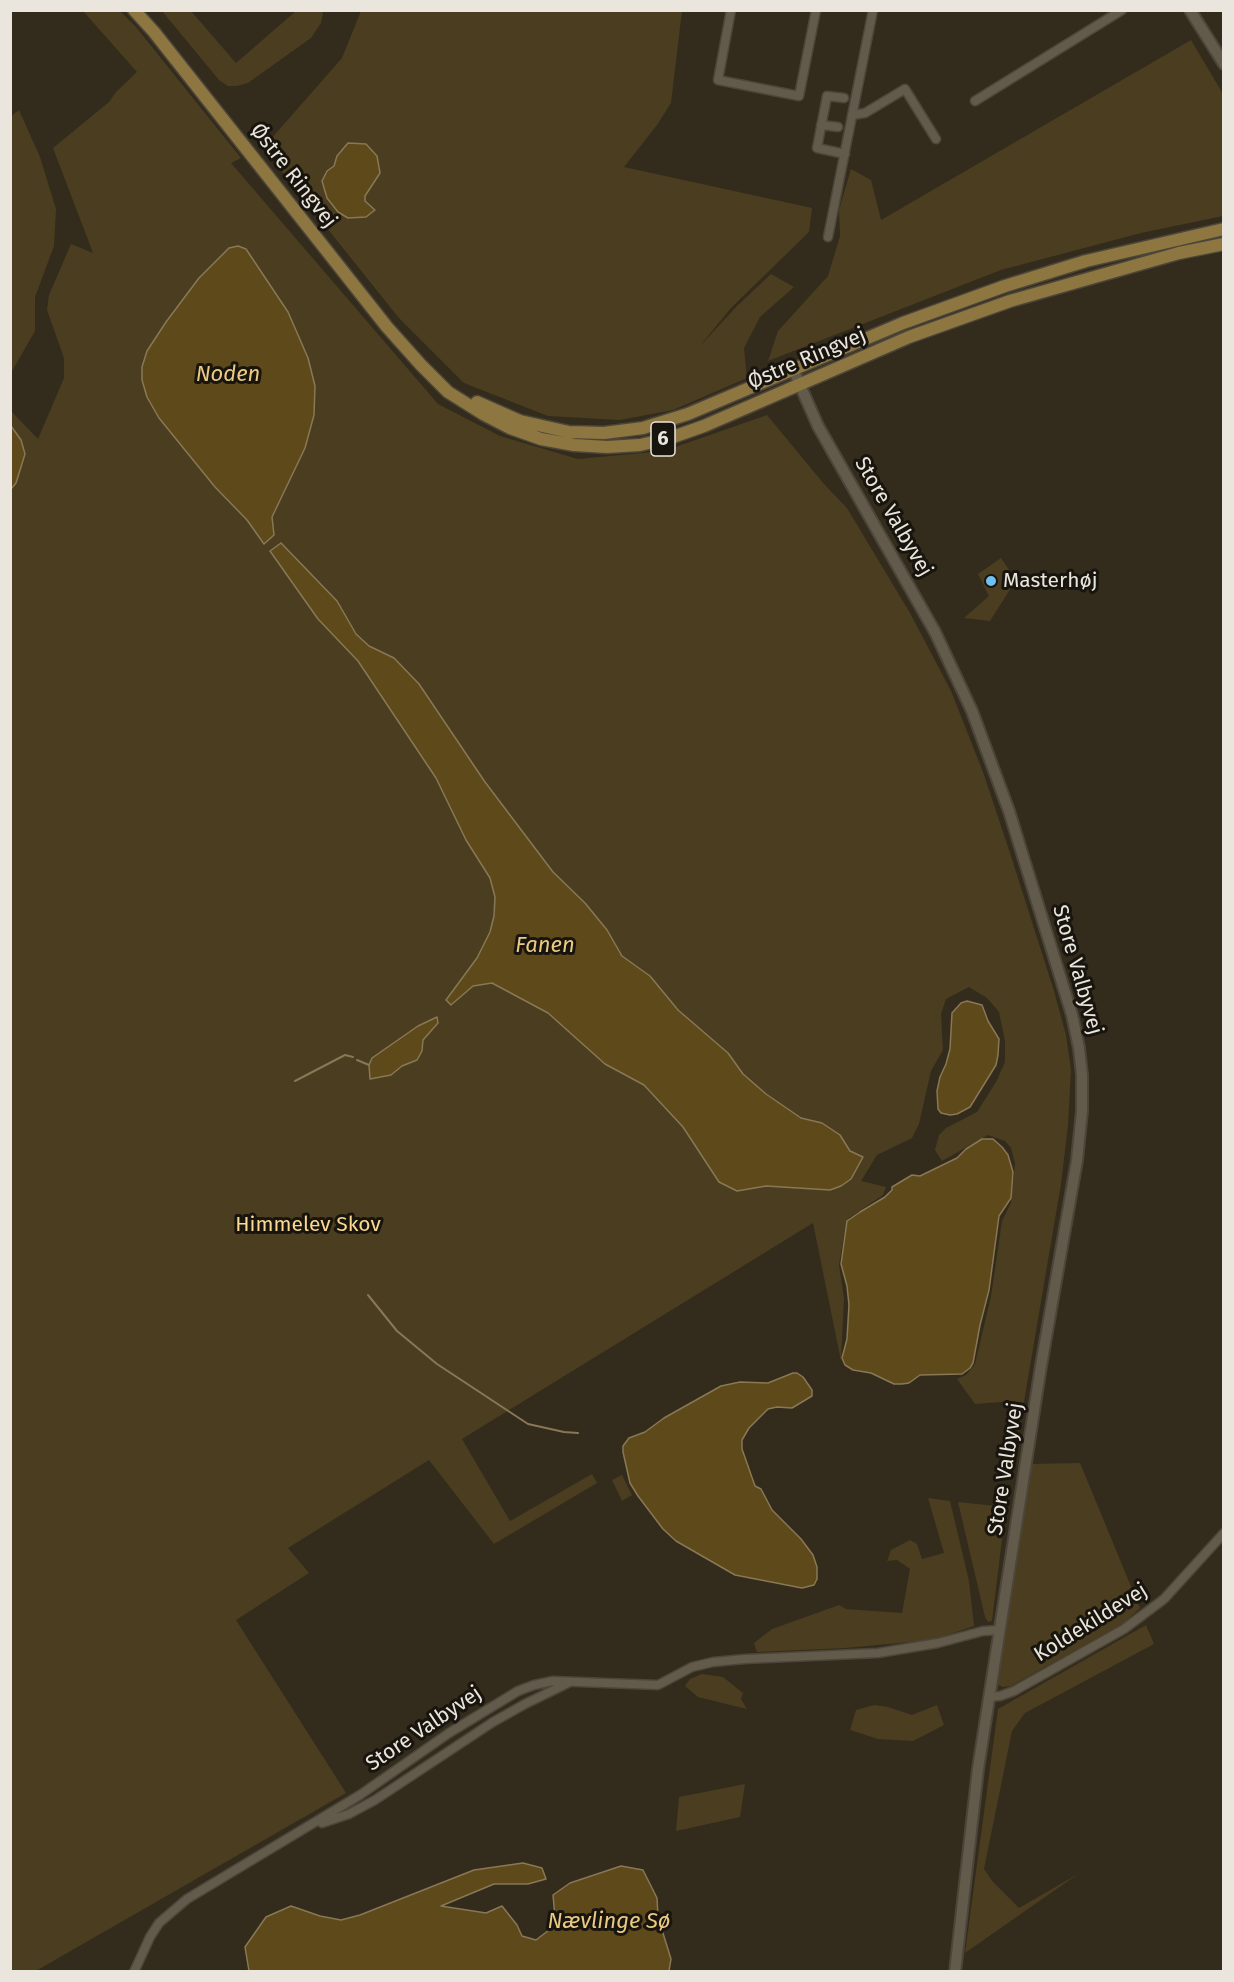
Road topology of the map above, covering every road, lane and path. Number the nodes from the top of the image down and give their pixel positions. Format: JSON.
{"nodes":[{"id":1,"x":134,"y":10,"type":"edge"},
{"id":2,"x":731,"y":10,"type":"edge"},
{"id":3,"x":816,"y":10,"type":"edge"},
{"id":4,"x":873,"y":10,"type":"edge"},
{"id":5,"x":1122,"y":10,"type":"edge"},
{"id":6,"x":1190,"y":10,"type":"edge"},
{"id":7,"x":1224,"y":64,"type":"edge"},
{"id":8,"x":844,"y":98,"type":"dead end"},
{"id":9,"x":975,"y":101,"type":"dead end"},
{"id":10,"x":852,"y":115,"type":"junction"},
{"id":11,"x":822,"y":125,"type":"junction"},
{"id":12,"x":838,"y":128,"type":"dead end"},
{"id":13,"x":936,"y":139,"type":"dead end"},
{"id":14,"x":844,"y":154,"type":"junction"},
{"id":15,"x":1224,"y":229,"type":"edge"},
{"id":16,"x":828,"y":237,"type":"dead end"},
{"id":17,"x":1224,"y":244,"type":"edge"},
{"id":18,"x":421,"y":365,"type":"junction"},
{"id":19,"x":793,"y":369,"type":"junction"},
{"id":20,"x":799,"y":384,"type":"junction"},
{"id":21,"x":1224,"y":1533,"type":"edge"},
{"id":22,"x":1000,"y":1630,"type":"junction"},
{"id":23,"x":572,"y":1681,"type":"junction"},
{"id":24,"x":989,"y":1697,"type":"junction"},
{"id":25,"x":305,"y":1828,"type":"junction"},
{"id":26,"x":134,"y":1971,"type":"edge"},
{"id":27,"x":955,"y":1971,"type":"edge"}],
"edges":[{"from":1,"to":18,"type":"main road","name":"Østre Ringvej","number":"6"},
{"from":2,"to":3,"type":"street"},
{"from":4,"to":10,"type":"street"},
{"from":5,"to":9,"type":"street"},
{"from":6,"to":7,"type":"street"},
{"from":8,"to":11,"type":"street"},
{"from":10,"to":13,"type":"street"},
{"from":10,"to":14,"type":"street"},
{"from":11,"to":12,"type":"street"},
{"from":11,"to":14,"type":"street"},
{"from":14,"to":16,"type":"street"},
{"from":15,"to":19,"type":"main road","name":"Østre Ringvej","number":"6"},
{"from":17,"to":20,"type":"main road","name":"Østre Ringvej","number":"6"},
{"from":18,"to":19,"type":"main road","name":"Østre Ringvej","number":"6"},
{"from":18,"to":20,"type":"main road","name":"Østre Ringvej","number":"6"},
{"from":19,"to":20,"type":"street","name":"Store Valbyvej"},
{"from":20,"to":22,"type":"street","name":"Store Valbyvej"},
{"from":21,"to":24,"type":"street","name":"Koldekildevej"},
{"from":22,"to":23,"type":"street","name":"Store Valbyvej"},
{"from":22,"to":24,"type":"street","name":"Store Valbyvej"},
{"from":23,"to":25,"type":"street","name":"Store Valbyvej"},
{"from":23,"to":25,"type":"street","name":"Store Valbyvej"},
{"from":24,"to":27,"type":"street","name":"Store Valbyvej"},
{"from":25,"to":26,"type":"street","name":"Store Valbyvej"}]}
